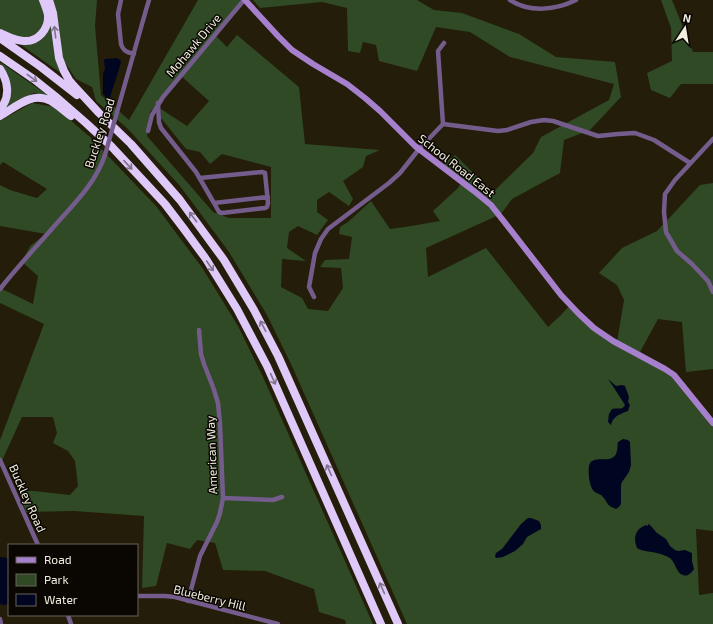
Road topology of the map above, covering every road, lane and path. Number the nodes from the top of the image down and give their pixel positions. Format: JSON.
{"nodes":[{"id":1,"x":43,"y":0,"type":"edge"},
{"id":2,"x":49,"y":0,"type":"edge"},
{"id":3,"x":120,"y":0,"type":"edge"},
{"id":4,"x":149,"y":0,"type":"edge"},
{"id":5,"x":244,"y":0,"type":"edge"},
{"id":6,"x":510,"y":0,"type":"edge"},
{"id":7,"x":524,"y":0,"type":"edge"},
{"id":8,"x":576,"y":0,"type":"edge"},
{"id":9,"x":522,"y":6,"type":"junction"},
{"id":10,"x":0,"y":33,"type":"edge"},
{"id":11,"x":0,"y":38,"type":"edge"},
{"id":12,"x":444,"y":43,"type":"dead end"},
{"id":13,"x":134,"y":54,"type":"junction"},
{"id":14,"x":0,"y":56,"type":"edge"},
{"id":15,"x":0,"y":69,"type":"edge"},
{"id":16,"x":158,"y":104,"type":"junction"},
{"id":17,"x":0,"y":109,"type":"edge"},
{"id":18,"x":99,"y":113,"type":"junction"},
{"id":19,"x":0,"y":116,"type":"edge"},
{"id":20,"x":444,"y":124,"type":"junction"},
{"id":21,"x":148,"y":131,"type":"dead end"},
{"id":22,"x":713,"y":139,"type":"edge"},
{"id":23,"x":418,"y":149,"type":"junction"},
{"id":24,"x":118,"y":154,"type":"junction"},
{"id":25,"x":690,"y":163,"type":"junction"},
{"id":26,"x":200,"y":178,"type":"junction"},
{"id":27,"x":268,"y":197,"type":"junction"},
{"id":28,"x":214,"y":203,"type":"junction"},
{"id":29,"x":0,"y":289,"type":"edge"},
{"id":30,"x":713,"y":292,"type":"edge"},
{"id":31,"x":314,"y":297,"type":"dead end"},
{"id":32,"x":199,"y":330,"type":"dead end"},
{"id":33,"x":713,"y":423,"type":"edge"},
{"id":34,"x":0,"y":460,"type":"edge"},
{"id":35,"x":282,"y":497,"type":"dead end"},
{"id":36,"x":223,"y":498,"type":"junction"},
{"id":37,"x":38,"y":544,"type":"edge"},
{"id":38,"x":138,"y":596,"type":"edge"},
{"id":39,"x":188,"y":601,"type":"junction"},
{"id":40,"x":0,"y":619,"type":"edge"},
{"id":41,"x":1,"y":624,"type":"edge"},
{"id":42,"x":278,"y":624,"type":"edge"},
{"id":43,"x":381,"y":624,"type":"edge"},
{"id":44,"x":398,"y":624,"type":"edge"}],
"edges":[{"from":1,"to":10,"type":"highway"},
{"from":18,"to":2,"type":"highway","one_way":true},
{"from":3,"to":13,"type":"street"},
{"from":4,"to":13,"type":"street","name":"Buckley Road"},
{"from":5,"to":16,"type":"street","name":"Mohawk Drive"},
{"from":5,"to":23,"type":"street","name":"School Road East"},
{"from":6,"to":9,"type":"street"},
{"from":7,"to":9,"type":"street"},
{"from":8,"to":9,"type":"street"},
{"from":11,"to":18,"type":"highway"},
{"from":12,"to":20,"type":"street"},
{"from":13,"to":29,"type":"street","name":"Buckley Road","bridge":true},
{"from":14,"to":24,"type":"highway","one_way":true},
{"from":15,"to":17,"type":"highway"},
{"from":16,"to":21,"type":"street","name":"Mohawk Drive"},
{"from":16,"to":26,"type":"street"},
{"from":44,"to":18,"type":"highway","one_way":true},
{"from":19,"to":24,"type":"highway"},
{"from":20,"to":23,"type":"street"},
{"from":20,"to":25,"type":"street"},
{"from":22,"to":25,"type":"street"},
{"from":23,"to":31,"type":"street"},
{"from":23,"to":33,"type":"street","name":"School Road East"},
{"from":24,"to":43,"type":"highway","one_way":true},
{"from":25,"to":30,"type":"street"},
{"from":26,"to":27,"type":"street"},
{"from":26,"to":28,"type":"street"},
{"from":27,"to":28,"type":"street"},
{"from":27,"to":28,"type":"street"},
{"from":32,"to":36,"type":"street","name":"American Way"},
{"from":34,"to":37,"type":"street","name":"Buckley Road"},
{"from":35,"to":36,"type":"street"},
{"from":36,"to":39,"type":"street","name":"American Way"},
{"from":38,"to":39,"type":"street","name":"Blueberry Hill"},
{"from":39,"to":42,"type":"street","name":"Blueberry Hill"},
{"from":40,"to":41,"type":"street"}]}
